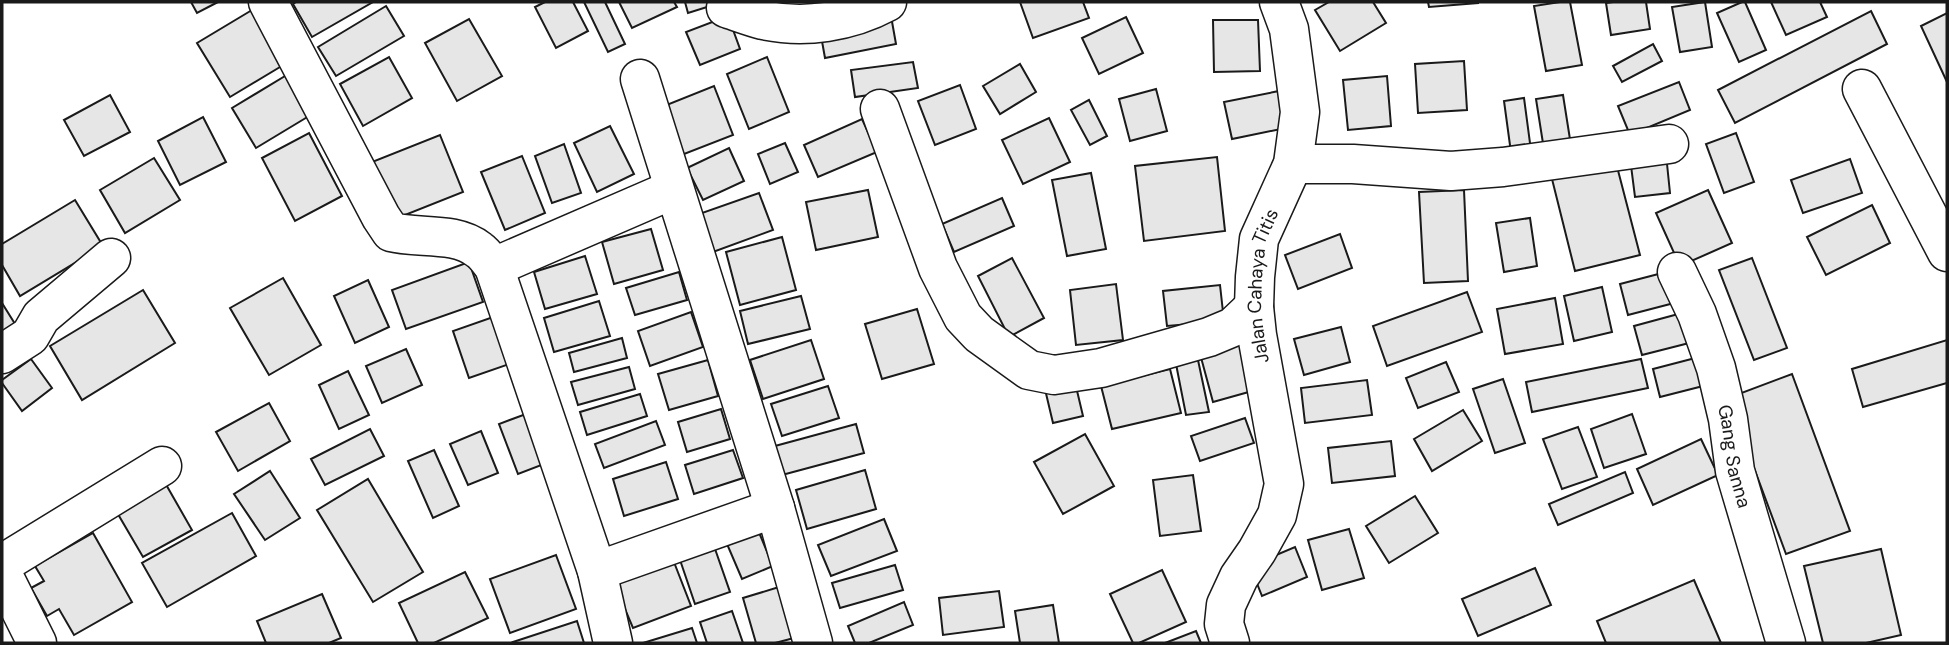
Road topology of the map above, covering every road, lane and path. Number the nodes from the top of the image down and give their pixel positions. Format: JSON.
{"nodes":[{"id":1,"x":268,"y":2,"type":"edge"},
{"id":2,"x":887,"y":2,"type":"edge"},
{"id":3,"x":1279,"y":2,"type":"edge"},
{"id":4,"x":726,"y":8,"type":"dead end"},
{"id":5,"x":639,"y":79,"type":"dead end"},
{"id":6,"x":1861,"y":89,"type":"dead end"},
{"id":7,"x":880,"y":109,"type":"dead end"},
{"id":8,"x":1669,"y":144,"type":"dead end"},
{"id":9,"x":1293,"y":164,"type":"junction"},
{"id":10,"x":674,"y":188,"type":"junction"},
{"id":11,"x":1947,"y":252,"type":"edge"},
{"id":12,"x":111,"y":258,"type":"dead end"},
{"id":13,"x":494,"y":267,"type":"junction"},
{"id":14,"x":1677,"y":272,"type":"dead end"},
{"id":15,"x":1254,"y":307,"type":"junction"},
{"id":16,"x":2,"y":354,"type":"edge"},
{"id":17,"x":162,"y":466,"type":"dead end"},
{"id":18,"x":775,"y":508,"type":"junction"},
{"id":19,"x":2,"y":564,"type":"edge"},
{"id":20,"x":597,"y":571,"type":"junction"},
{"id":21,"x":2,"y":573,"type":"edge"},
{"id":22,"x":37,"y":643,"type":"edge"},
{"id":23,"x":613,"y":643,"type":"edge"},
{"id":24,"x":813,"y":643,"type":"edge"},
{"id":25,"x":1230,"y":643,"type":"edge"},
{"id":26,"x":1786,"y":643,"type":"edge"}],
"edges":[{"from":1,"to":13,"type":"street"},
{"from":2,"to":4,"type":"street"},
{"from":3,"to":9,"type":"street","name":"Jalan Cahaya Titis"},
{"from":5,"to":10,"type":"street"},
{"from":6,"to":11,"type":"street"},
{"from":7,"to":15,"type":"street"},
{"from":8,"to":9,"type":"street"},
{"from":9,"to":15,"type":"street","name":"Jalan Cahaya Titis"},
{"from":10,"to":13,"type":"street"},
{"from":10,"to":18,"type":"street"},
{"from":12,"to":16,"type":"street"},
{"from":13,"to":20,"type":"street"},
{"from":14,"to":26,"type":"street","name":"Gang Sanna"},
{"from":15,"to":25,"type":"street","name":"Jalan Cahaya Titis"},
{"from":17,"to":19,"type":"street"},
{"from":18,"to":20,"type":"street"},
{"from":18,"to":24,"type":"street"},
{"from":20,"to":23,"type":"street"},
{"from":21,"to":22,"type":"street"}]}
